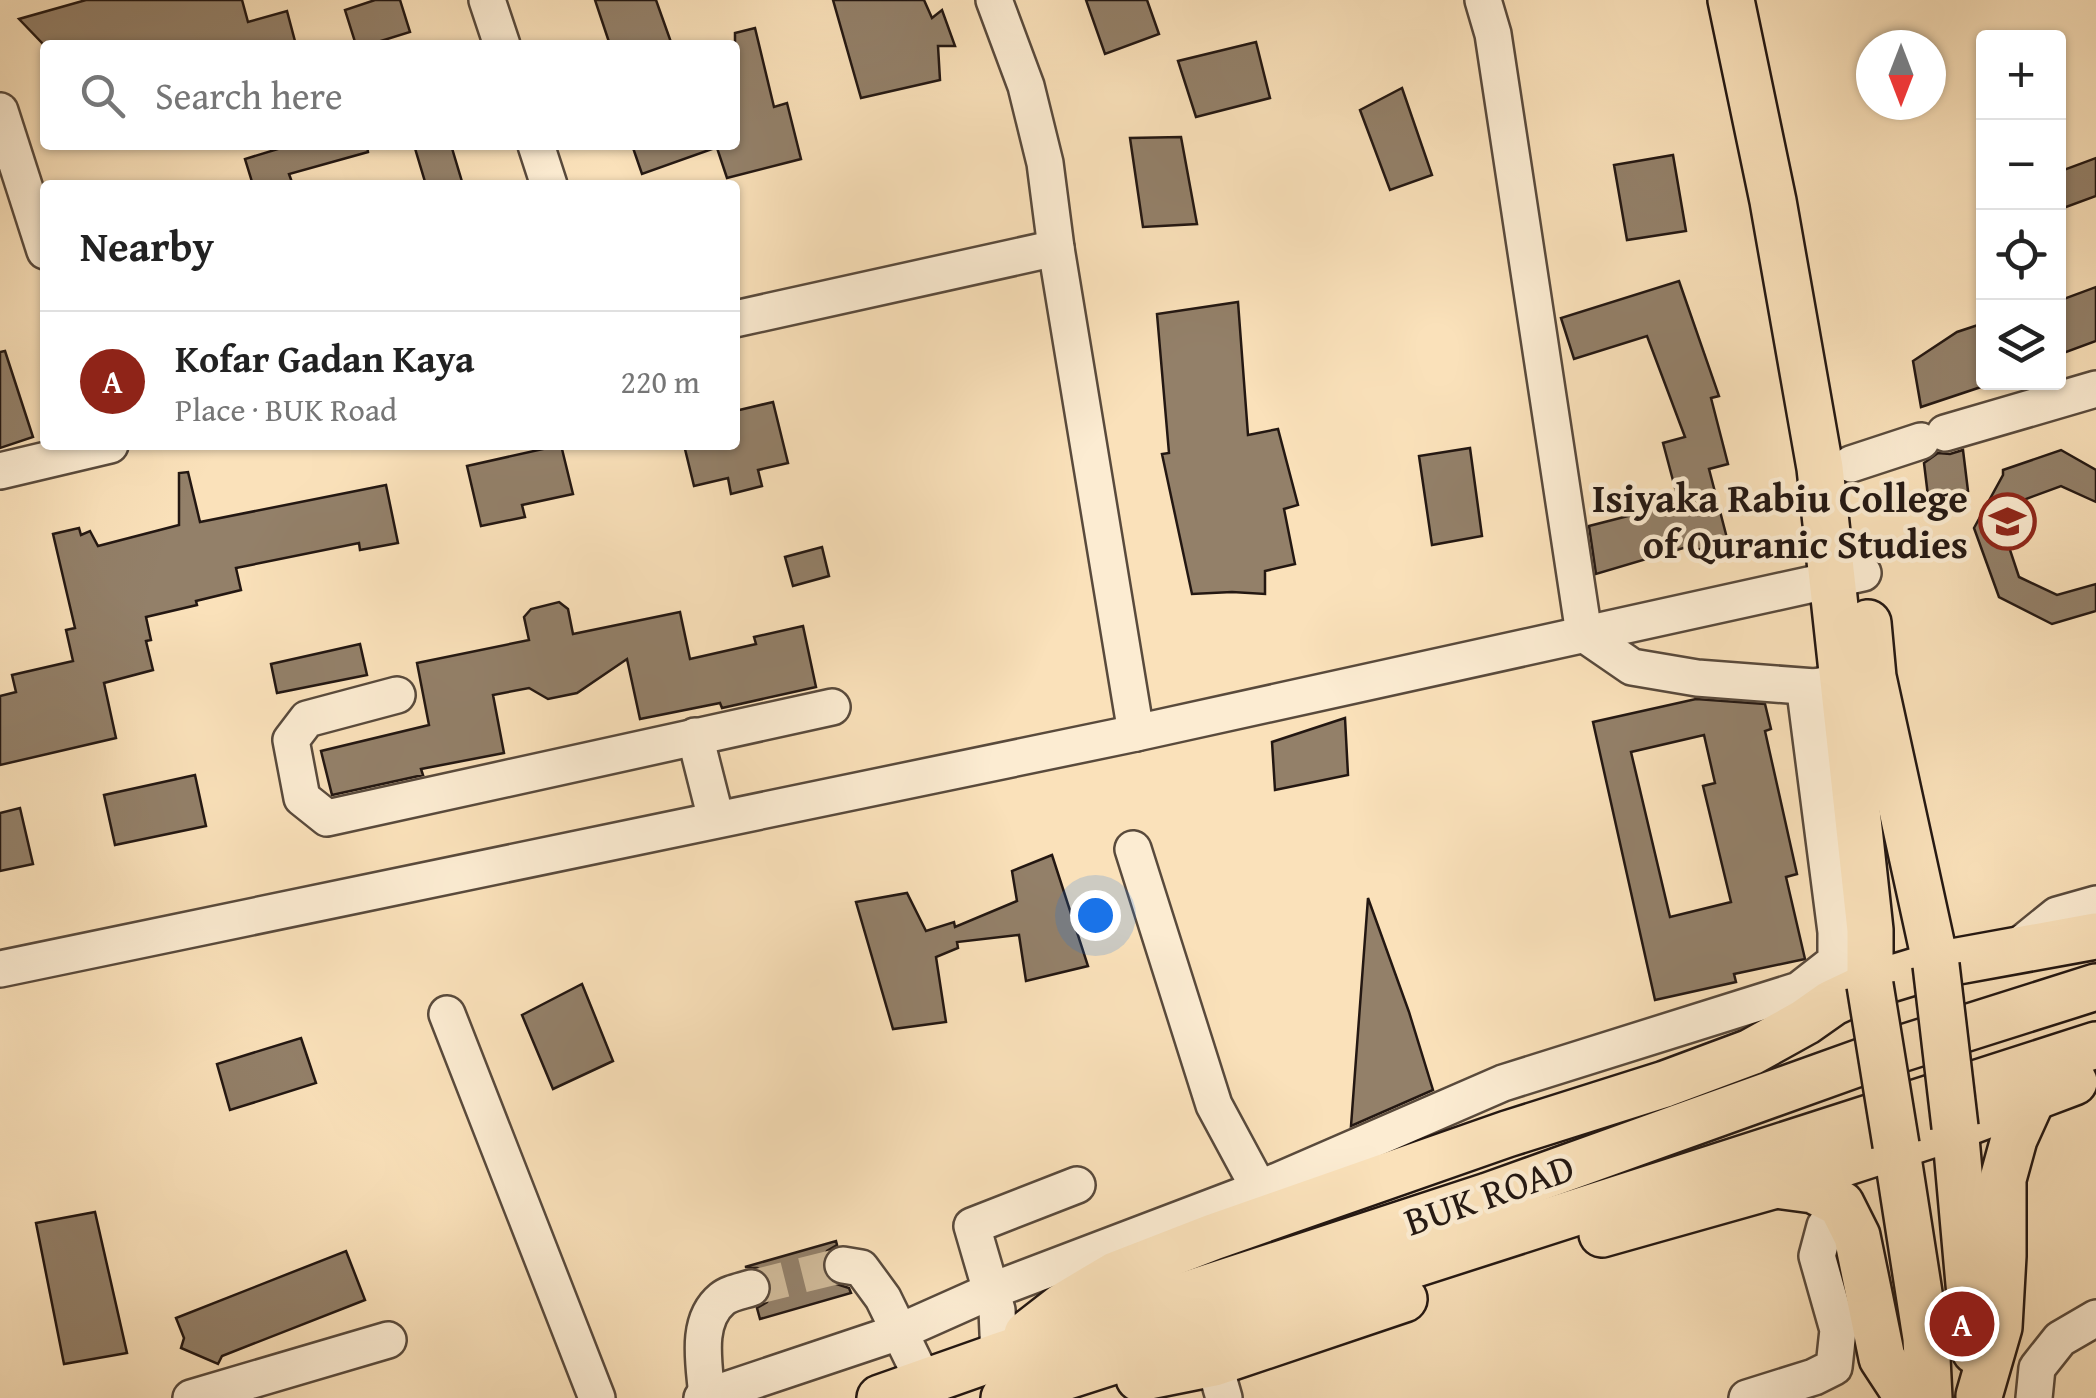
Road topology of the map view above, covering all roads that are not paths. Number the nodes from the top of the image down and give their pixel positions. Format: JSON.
{"nodes":[{"id":1,"x":487,"y":0,"type":"edge"},
{"id":2,"x":994,"y":0,"type":"edge"},
{"id":3,"x":1484,"y":0,"type":"edge"},
{"id":4,"x":1731,"y":0,"type":"edge"},
{"id":5,"x":1762,"y":0,"type":"edge"},
{"id":6,"x":500,"y":40,"type":"edge"},
{"id":7,"x":0,"y":111,"type":"edge"},
{"id":8,"x":538,"y":150,"type":"edge"},
{"id":9,"x":547,"y":180,"type":"edge"},
{"id":10,"x":40,"y":235,"type":"edge"},
{"id":11,"x":1056,"y":248,"type":"junction"},
{"id":12,"x":740,"y":318,"type":"edge"},
{"id":13,"x":2096,"y":390,"type":"edge"},
{"id":14,"x":88,"y":450,"type":"edge"},
{"id":15,"x":1850,"y":464,"type":"junction"},
{"id":16,"x":0,"y":472,"type":"edge"},
{"id":17,"x":1848,"y":577,"type":"junction"},
{"id":18,"x":1584,"y":634,"type":"junction"},
{"id":19,"x":1829,"y":684,"type":"junction"},
{"id":20,"x":396,"y":695,"type":"dead end"},
{"id":21,"x":832,"y":706,"type":"dead end"},
{"id":22,"x":1136,"y":732,"type":"junction"},
{"id":23,"x":696,"y":736,"type":"junction"},
{"id":24,"x":716,"y":819,"type":"junction"},
{"id":25,"x":1133,"y":849,"type":"dead end"},
{"id":26,"x":2096,"y":904,"type":"edge"},
{"id":27,"x":2096,"y":936,"type":"edge"},
{"id":28,"x":2015,"y":950,"type":"junction"},
{"id":29,"x":1936,"y":965,"type":"junction"},
{"id":30,"x":0,"y":969,"type":"edge"},
{"id":31,"x":1870,"y":985,"type":"junction"},
{"id":32,"x":2096,"y":988,"type":"edge"},
{"id":33,"x":447,"y":1014,"type":"dead end"},
{"id":34,"x":2096,"y":1045,"type":"edge"},
{"id":35,"x":2096,"y":1073,"type":"edge"},
{"id":36,"x":2033,"y":1097,"type":"junction"},
{"id":37,"x":1955,"y":1127,"type":"junction"},
{"id":38,"x":1896,"y":1145,"type":"junction"},
{"id":39,"x":1077,"y":1185,"type":"dead end"},
{"id":40,"x":1776,"y":1185,"type":"junction"},
{"id":41,"x":1267,"y":1203,"type":"junction"},
{"id":42,"x":1841,"y":1204,"type":"junction"},
{"id":43,"x":842,"y":1265,"type":"dead end"},
{"id":44,"x":752,"y":1288,"type":"tunnel mouth"},
{"id":45,"x":991,"y":1291,"type":"junction"},
{"id":46,"x":2096,"y":1318,"type":"edge"},
{"id":47,"x":900,"y":1332,"type":"junction"},
{"id":48,"x":388,"y":1340,"type":"dead end"},
{"id":49,"x":1012,"y":1380,"type":"edge"},
{"id":50,"x":1219,"y":1380,"type":"edge"},
{"id":51,"x":924,"y":1382,"type":"junction"},
{"id":52,"x":705,"y":1397,"type":"edge"},
{"id":53,"x":1979,"y":1397,"type":"edge"},
{"id":54,"x":191,"y":1398,"type":"edge"},
{"id":55,"x":597,"y":1398,"type":"edge"},
{"id":56,"x":880,"y":1398,"type":"edge"},
{"id":57,"x":1747,"y":1398,"type":"edge"},
{"id":58,"x":1916,"y":1398,"type":"edge"},
{"id":59,"x":1929,"y":1398,"type":"edge"},
{"id":60,"x":2034,"y":1398,"type":"edge"}],
"edges":[{"from":1,"to":6,"type":"street"},
{"from":2,"to":11,"type":"street"},
{"from":3,"to":18,"type":"street"},
{"from":4,"to":17,"type":"main road"},
{"from":5,"to":15,"type":"main road"},
{"from":7,"to":10,"type":"street"},
{"from":8,"to":9,"type":"street"},
{"from":11,"to":12,"type":"street"},
{"from":11,"to":22,"type":"street"},
{"from":13,"to":15,"type":"street"},
{"from":14,"to":16,"type":"street"},
{"from":15,"to":17,"type":"main road"},
{"from":17,"to":18,"type":"street"},
{"from":17,"to":19,"type":"main road"},
{"from":17,"to":29,"type":"main road"},
{"from":18,"to":19,"type":"street"},
{"from":18,"to":22,"type":"street"},
{"from":19,"to":31,"type":"main road"},
{"from":19,"to":41,"type":"street"},
{"from":20,"to":23,"type":"street"},
{"from":21,"to":23,"type":"street"},
{"from":22,"to":24,"type":"street"},
{"from":23,"to":24,"type":"street"},
{"from":24,"to":30,"type":"street"},
{"from":25,"to":41,"type":"street"},
{"from":26,"to":28,"type":"street"},
{"from":27,"to":28,"type":"main road"},
{"from":28,"to":29,"type":"main road"},
{"from":29,"to":31,"type":"main road"},
{"from":29,"to":37,"type":"main road","bridge":true},
{"from":31,"to":38,"type":"main road","bridge":true},
{"from":31,"to":41,"type":"main road"},
{"from":32,"to":49,"type":"main road","name":"BUK ROAD"},
{"from":33,"to":55,"type":"street"},
{"from":34,"to":49,"type":"main road","name":"BUK ROAD"},
{"from":35,"to":36,"type":"main road"},
{"from":36,"to":37,"type":"main road"},
{"from":36,"to":53,"type":"main road"},
{"from":37,"to":38,"type":"main road"},
{"from":37,"to":53,"type":"main road"},
{"from":38,"to":40,"type":"main road"},
{"from":38,"to":59,"type":"main road"},
{"from":39,"to":45,"type":"street"},
{"from":40,"to":42,"type":"main road"},
{"from":40,"to":50,"type":"main road"},
{"from":41,"to":45,"type":"street"},
{"from":41,"to":49,"type":"main road"},
{"from":42,"to":57,"type":"street"},
{"from":42,"to":58,"type":"main road"},
{"from":43,"to":47,"type":"street"},
{"from":44,"to":52,"type":"street"},
{"from":45,"to":47,"type":"street"},
{"from":45,"to":49,"type":"street"},
{"from":46,"to":60,"type":"street"},
{"from":47,"to":51,"type":"street"},
{"from":47,"to":52,"type":"street"},
{"from":48,"to":54,"type":"street"},
{"from":49,"to":50,"type":"main road"},
{"from":49,"to":51,"type":"main road","name":"BUK ROAD"},
{"from":51,"to":56,"type":"main road","name":"BUK ROAD"}]}
